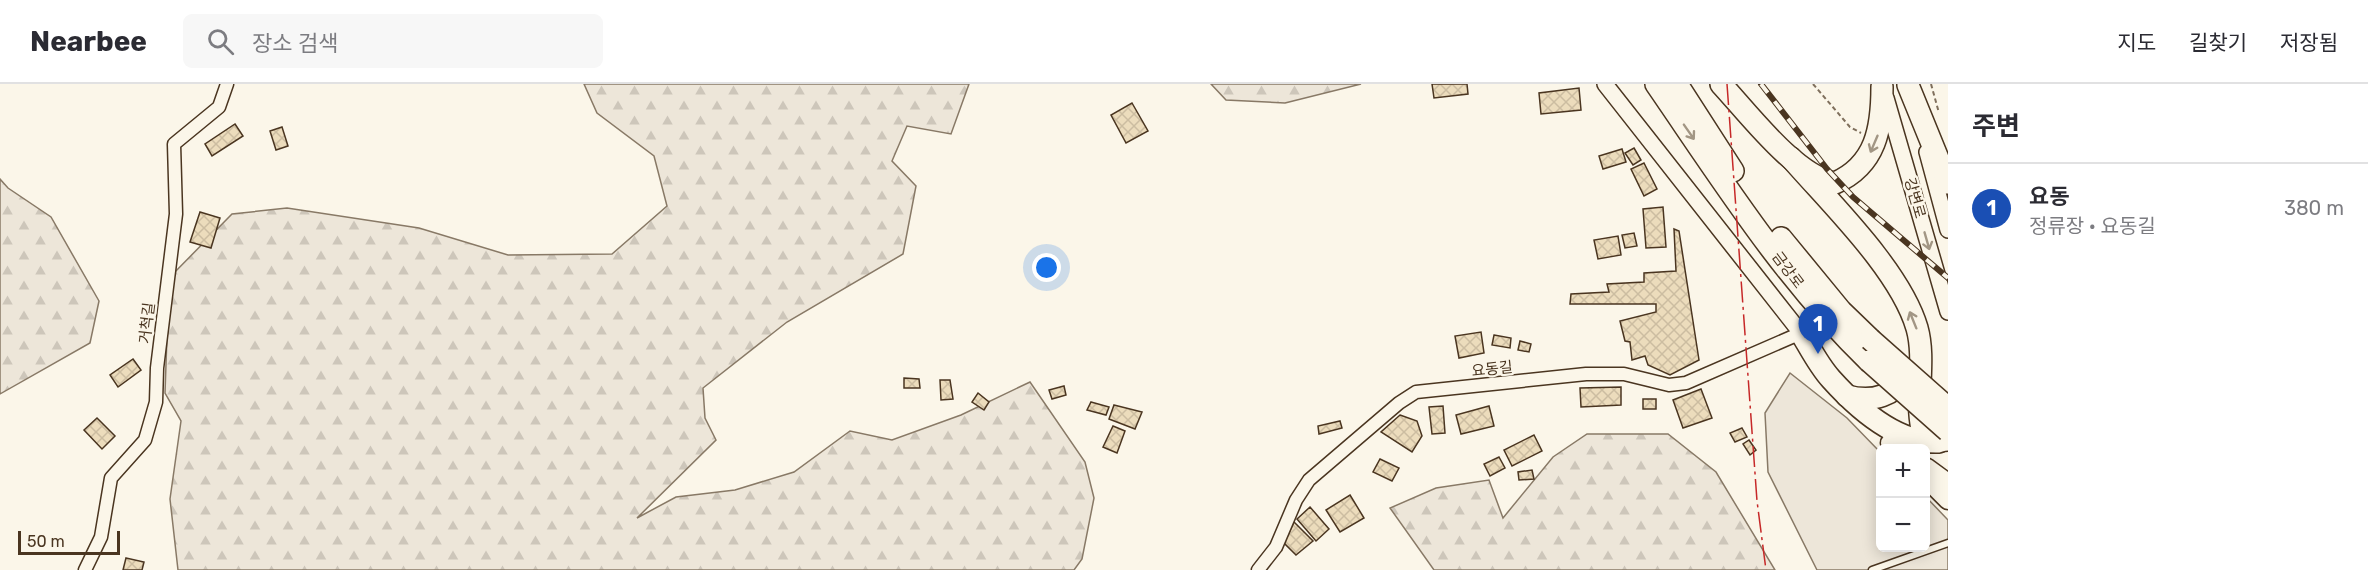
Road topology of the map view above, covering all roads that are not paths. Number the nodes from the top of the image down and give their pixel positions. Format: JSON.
{"nodes":[{"id":1,"x":227,"y":84,"type":"edge"},
{"id":2,"x":1605,"y":84,"type":"edge"},
{"id":3,"x":1656,"y":84,"type":"edge"},
{"id":4,"x":1677,"y":84,"type":"edge"},
{"id":5,"x":1721,"y":84,"type":"edge"},
{"id":6,"x":1907,"y":84,"type":"edge"},
{"id":7,"x":1882,"y":85,"type":"edge"},
{"id":8,"x":1791,"y":158,"type":"junction"},
{"id":9,"x":1948,"y":183,"type":"edge"},
{"id":10,"x":1948,"y":230,"type":"edge"},
{"id":11,"x":1948,"y":312,"type":"edge"},
{"id":12,"x":1801,"y":333,"type":"junction"},
{"id":13,"x":1920,"y":350,"type":"junction"},
{"id":14,"x":1828,"y":386,"type":"junction"},
{"id":15,"x":1851,"y":397,"type":"junction"},
{"id":16,"x":1948,"y":408,"type":"edge"},
{"id":17,"x":1945,"y":438,"type":"edge"},
{"id":18,"x":1891,"y":444,"type":"edge"},
{"id":19,"x":1930,"y":472,"type":"edge"},
{"id":20,"x":1930,"y":482,"type":"edge"},
{"id":21,"x":1948,"y":485,"type":"edge"},
{"id":22,"x":1948,"y":500,"type":"edge"},
{"id":23,"x":1948,"y":543,"type":"edge"},
{"id":24,"x":85,"y":570,"type":"edge"},
{"id":25,"x":1258,"y":570,"type":"edge"},
{"id":26,"x":1872,"y":570,"type":"edge"}],
"edges":[{"from":1,"to":24,"type":"street","name":"거척길"},
{"from":2,"to":12,"type":"street"},
{"from":3,"to":17,"type":"highway","name":"금강로","one_way":true,"bridge":true},
{"from":4,"to":16,"type":"highway","name":"금강로","bridge":true},
{"from":5,"to":8,"type":"highway"},
{"from":6,"to":9,"type":"highway"},
{"from":6,"to":10,"type":"street","name":"강변로"},
{"from":7,"to":8,"type":"highway","one_way":true},
{"from":7,"to":11,"type":"street","name":"강변로","one_way":true},
{"from":13,"to":8,"type":"highway","one_way":true},
{"from":12,"to":14,"type":"highway"},
{"from":12,"to":15,"type":"highway"},
{"from":12,"to":25,"type":"street","name":"요동길"},
{"from":13,"to":15,"type":"highway"},
{"from":13,"to":17,"type":"highway"},
{"from":14,"to":15,"type":"highway"},
{"from":14,"to":18,"type":"highway"},
{"from":15,"to":17,"type":"highway"},
{"from":19,"to":21,"type":"highway"},
{"from":20,"to":22,"type":"main road"},
{"from":23,"to":26,"type":"lane"}]}
